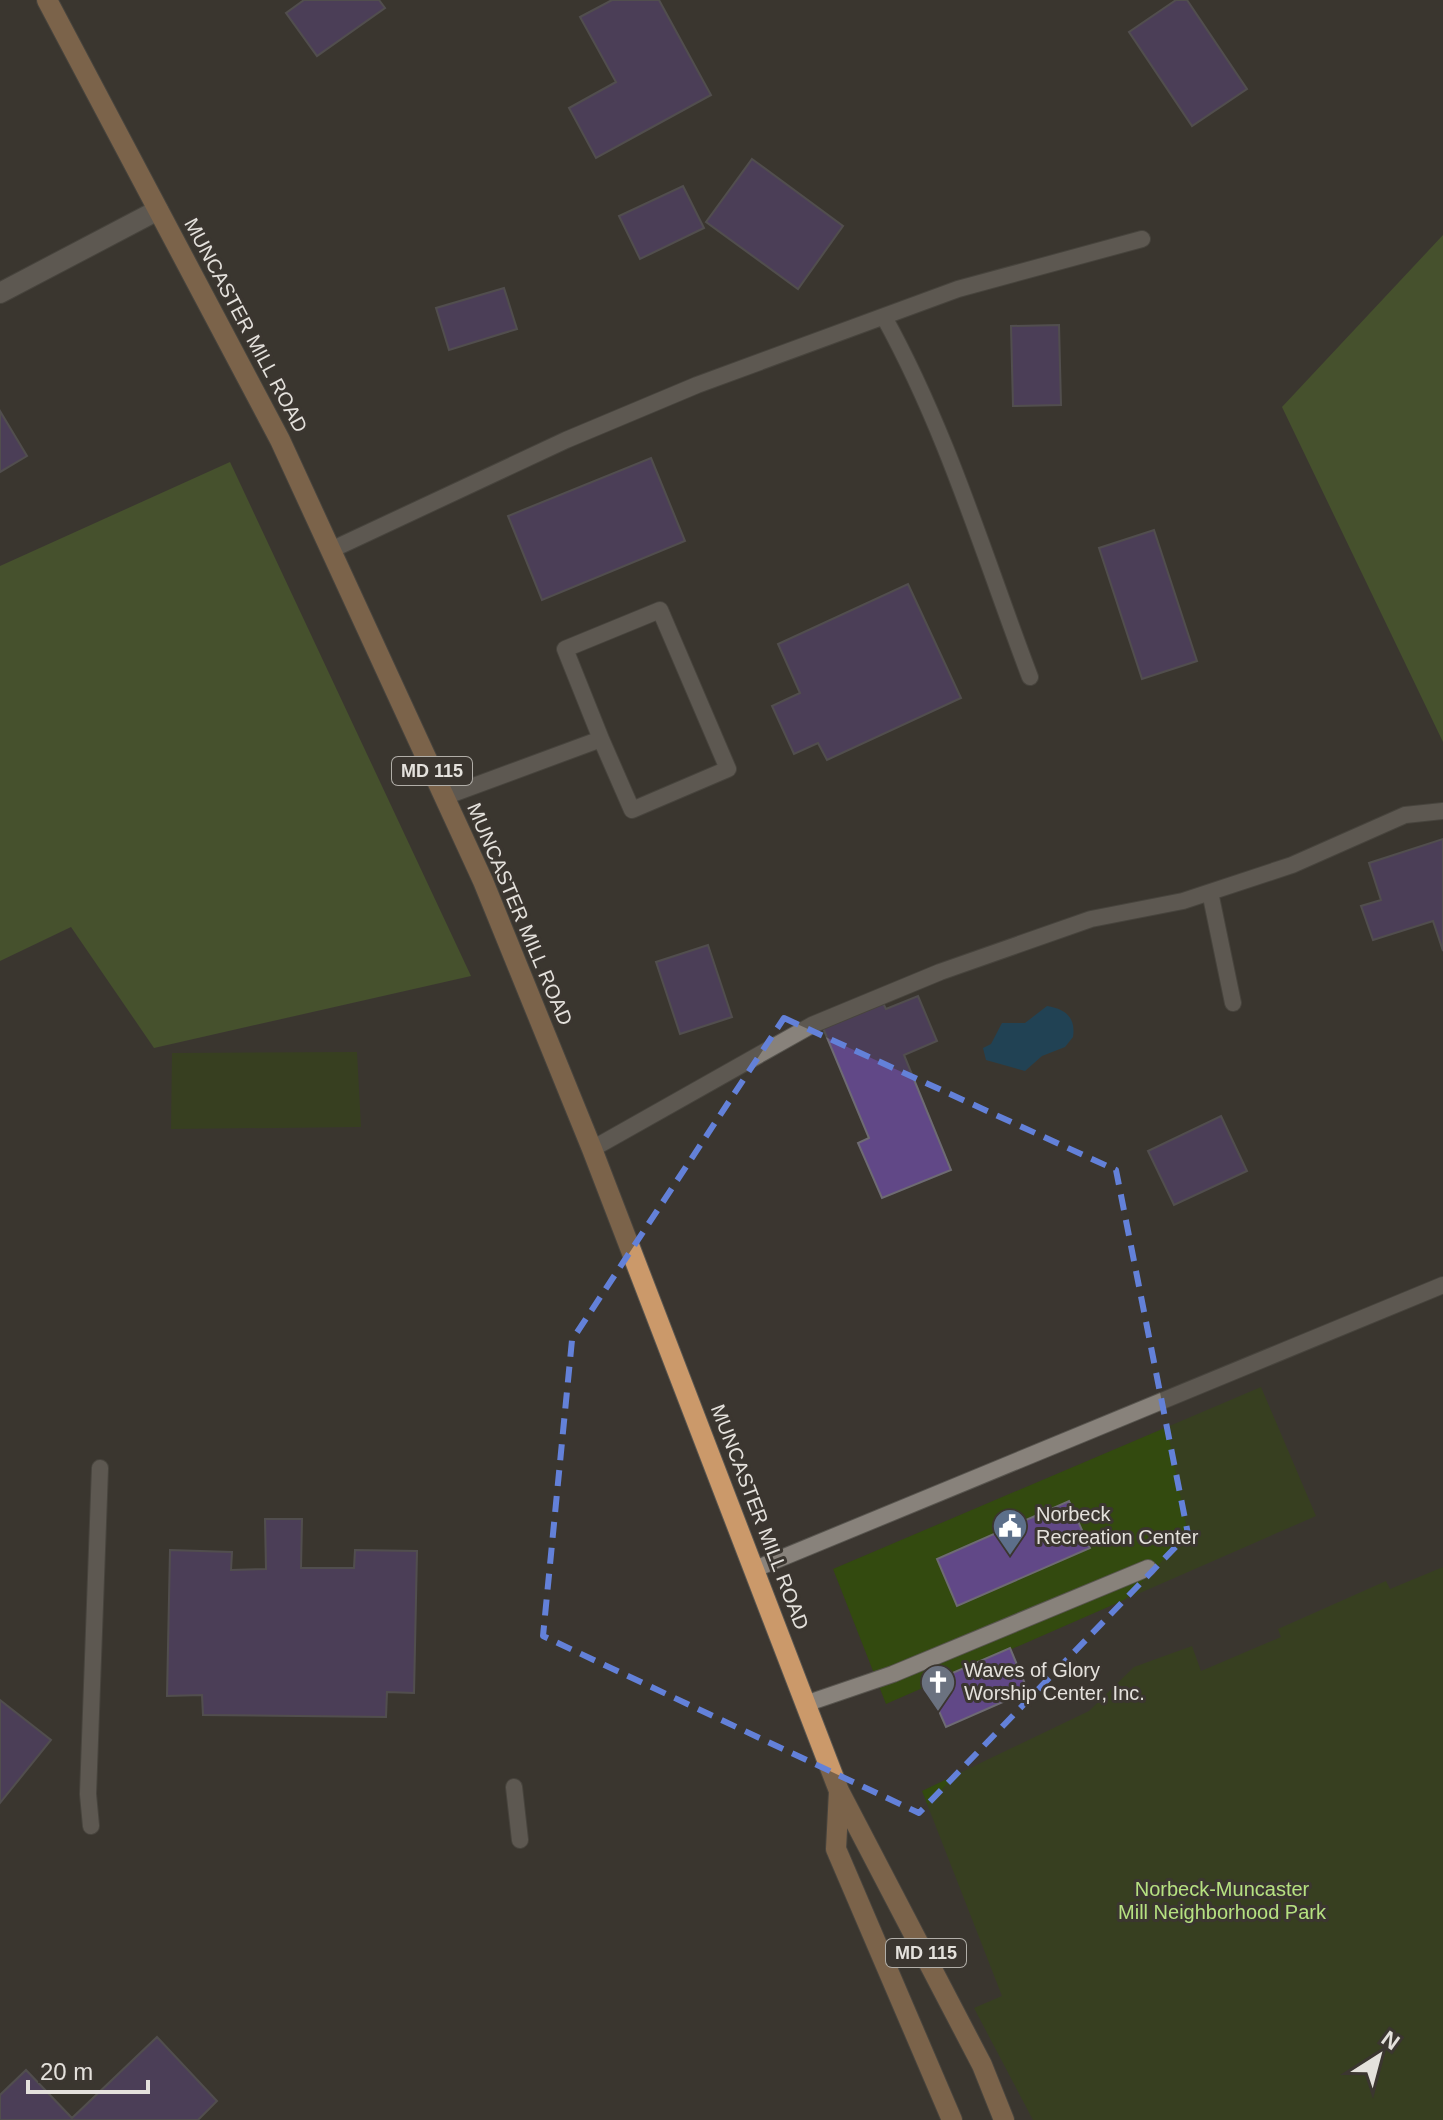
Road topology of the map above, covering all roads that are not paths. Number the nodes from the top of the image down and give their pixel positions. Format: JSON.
{"nodes":[{"id":1,"x":47,"y":0,"type":"edge"},
{"id":2,"x":158,"y":210,"type":"junction"},
{"id":3,"x":1142,"y":239,"type":"dead end"},
{"id":4,"x":0,"y":293,"type":"edge"},
{"id":5,"x":884,"y":317,"type":"junction"},
{"id":6,"x":331,"y":550,"type":"junction"},
{"id":7,"x":1030,"y":677,"type":"dead end"},
{"id":8,"x":601,"y":739,"type":"junction"},
{"id":9,"x":444,"y":797,"type":"junction"},
{"id":10,"x":1443,"y":811,"type":"edge"},
{"id":11,"x":1210,"y":892,"type":"junction"},
{"id":12,"x":1233,"y":1003,"type":"dead end"},
{"id":13,"x":592,"y":1149,"type":"junction"},
{"id":14,"x":1443,"y":1285,"type":"edge"},
{"id":15,"x":100,"y":1468,"type":"dead end"},
{"id":16,"x":1148,"y":1568,"type":"dead end"},
{"id":17,"x":755,"y":1569,"type":"junction"},
{"id":18,"x":805,"y":1704,"type":"junction"},
{"id":19,"x":514,"y":1787,"type":"dead end"},
{"id":20,"x":839,"y":1791,"type":"junction"},
{"id":21,"x":91,"y":1826,"type":"dead end"},
{"id":22,"x":520,"y":1840,"type":"dead end"},
{"id":23,"x":952,"y":2120,"type":"edge"},
{"id":24,"x":1004,"y":2120,"type":"edge"}],
"edges":[{"from":1,"to":2,"type":"main road","name":"MUNCASTER MILL ROAD","number":"MD 115"},
{"from":2,"to":4,"type":"street"},
{"from":2,"to":6,"type":"main road","name":"MUNCASTER MILL ROAD","number":"MD 115"},
{"from":3,"to":5,"type":"lane"},
{"from":5,"to":6,"type":"lane"},
{"from":5,"to":7,"type":"lane"},
{"from":6,"to":9,"type":"main road","name":"MUNCASTER MILL ROAD","number":"MD 115"},
{"from":8,"to":8,"type":"lane"},
{"from":8,"to":9,"type":"lane"},
{"from":9,"to":13,"type":"main road","name":"MUNCASTER MILL ROAD","number":"MD 115"},
{"from":10,"to":11,"type":"lane"},
{"from":11,"to":12,"type":"lane"},
{"from":11,"to":13,"type":"lane"},
{"from":13,"to":17,"type":"main road","name":"MUNCASTER MILL ROAD","number":"MD 115"},
{"from":14,"to":17,"type":"lane"},
{"from":15,"to":21,"type":"lane"},
{"from":16,"to":18,"type":"lane"},
{"from":17,"to":18,"type":"main road","name":"MUNCASTER MILL ROAD","number":"MD 115"},
{"from":18,"to":20,"type":"main road","name":"MUNCASTER MILL ROAD","number":"MD 115"},
{"from":19,"to":22,"type":"lane"},
{"from":20,"to":23,"type":"main road","name":"MUNCASTER MILL ROAD","number":"MD 115"},
{"from":20,"to":24,"type":"main road","name":"MUNCASTER MILL ROAD","number":"MD 115"}]}
